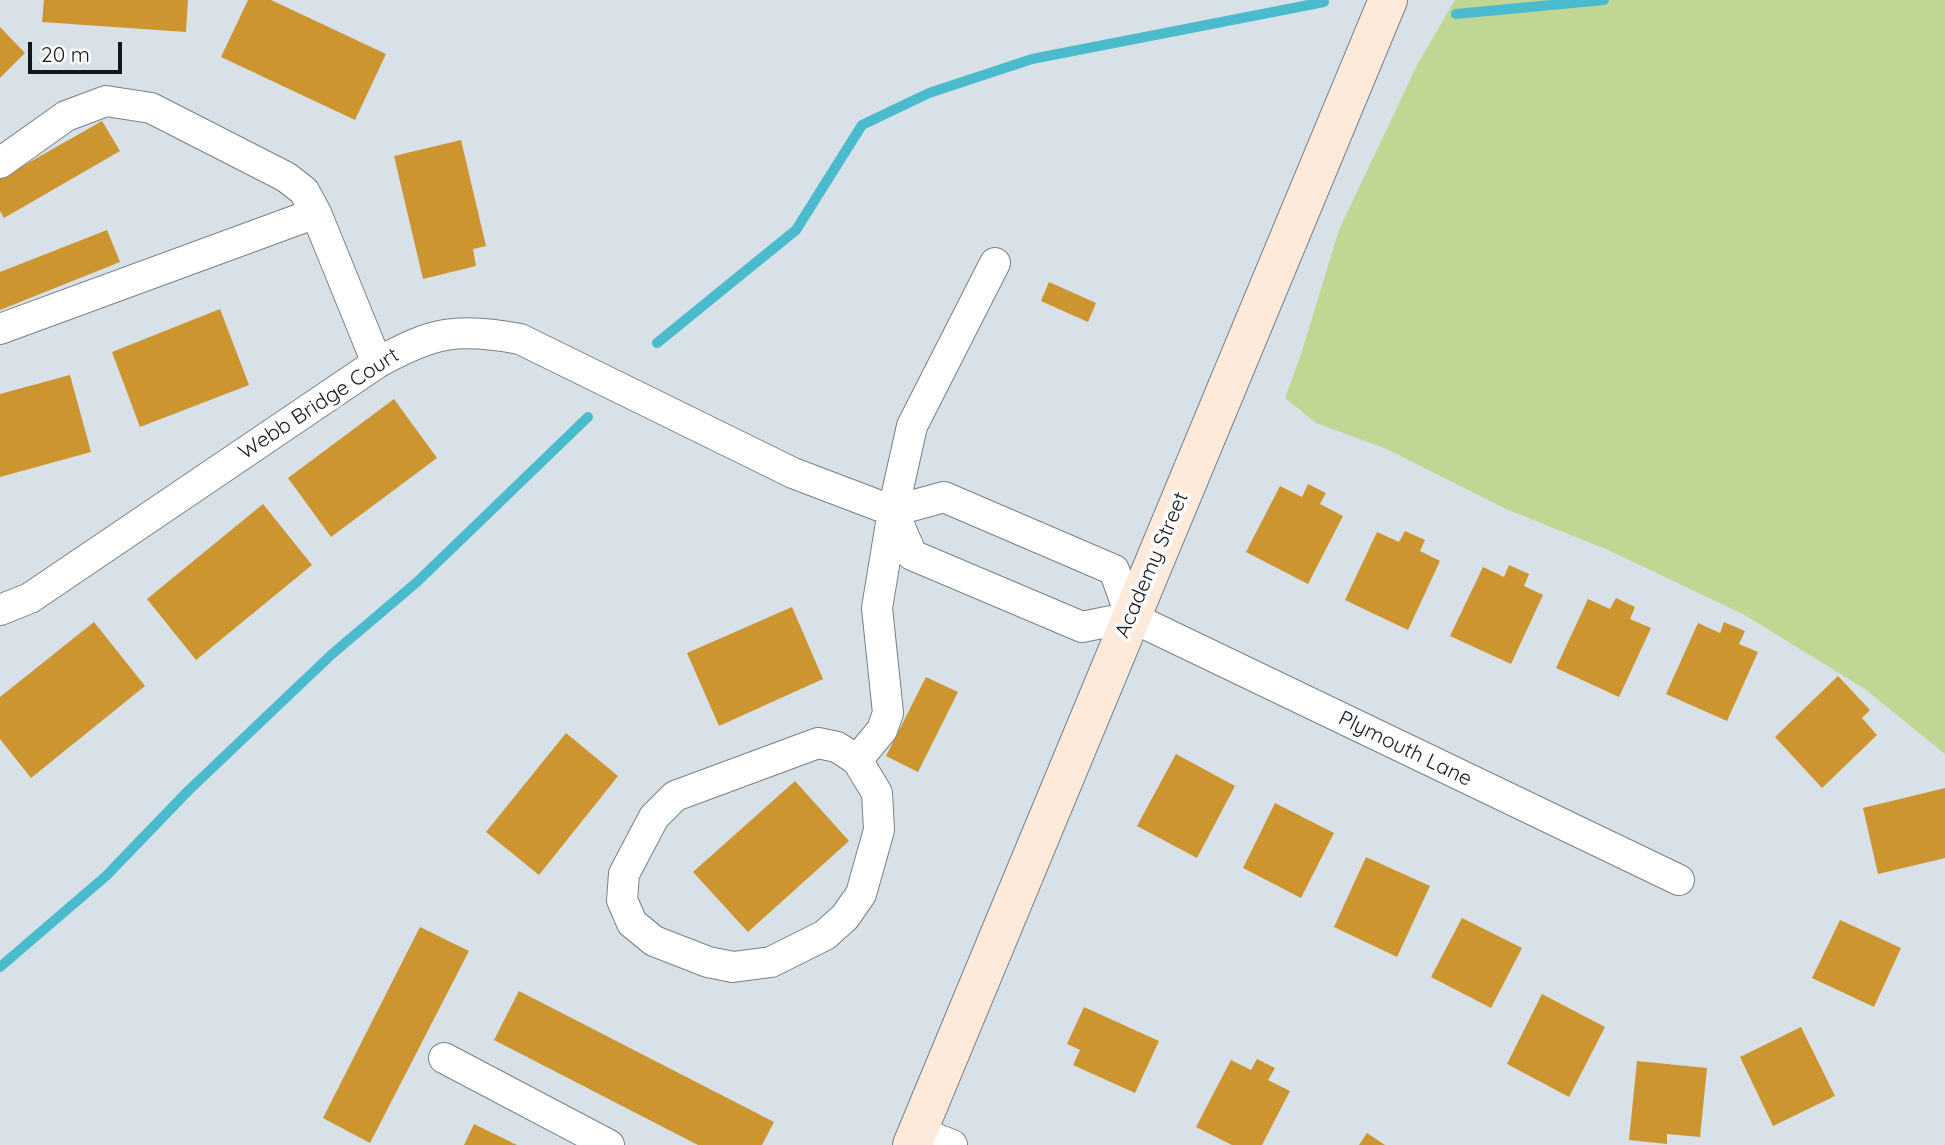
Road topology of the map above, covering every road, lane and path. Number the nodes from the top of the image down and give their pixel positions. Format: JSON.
{"nodes":[{"id":1,"x":1388,"y":0,"type":"edge"},
{"id":2,"x":0,"y":163,"type":"edge"},
{"id":3,"x":316,"y":213,"type":"junction"},
{"id":4,"x":995,"y":263,"type":"dead end"},
{"id":5,"x":0,"y":329,"type":"edge"},
{"id":6,"x":377,"y":363,"type":"junction"},
{"id":7,"x":893,"y":512,"type":"junction"},
{"id":8,"x":0,"y":610,"type":"edge"},
{"id":9,"x":1131,"y":617,"type":"junction"},
{"id":10,"x":857,"y":760,"type":"junction"},
{"id":11,"x":1679,"y":880,"type":"dead end"},
{"id":12,"x":444,"y":1058,"type":"dead end"},
{"id":13,"x":914,"y":1138,"type":"edge"},
{"id":14,"x":609,"y":1145,"type":"edge"},
{"id":15,"x":952,"y":1145,"type":"edge"}],
"edges":[{"from":1,"to":9,"type":"street","name":"Academy Street"},
{"from":2,"to":3,"type":"street"},
{"from":3,"to":5,"type":"street"},
{"from":3,"to":6,"type":"street"},
{"from":4,"to":7,"type":"street"},
{"from":6,"to":7,"type":"street","name":"Webb Bridge Court"},
{"from":6,"to":8,"type":"street","name":"Webb Bridge Court"},
{"from":7,"to":9,"type":"street"},
{"from":7,"to":9,"type":"street"},
{"from":7,"to":10,"type":"street"},
{"from":9,"to":11,"type":"street","name":"Plymouth Lane"},
{"from":9,"to":13,"type":"street","name":"Academy Street"},
{"from":10,"to":10,"type":"street"},
{"from":12,"to":14,"type":"street"},
{"from":13,"to":15,"type":"street"}]}
